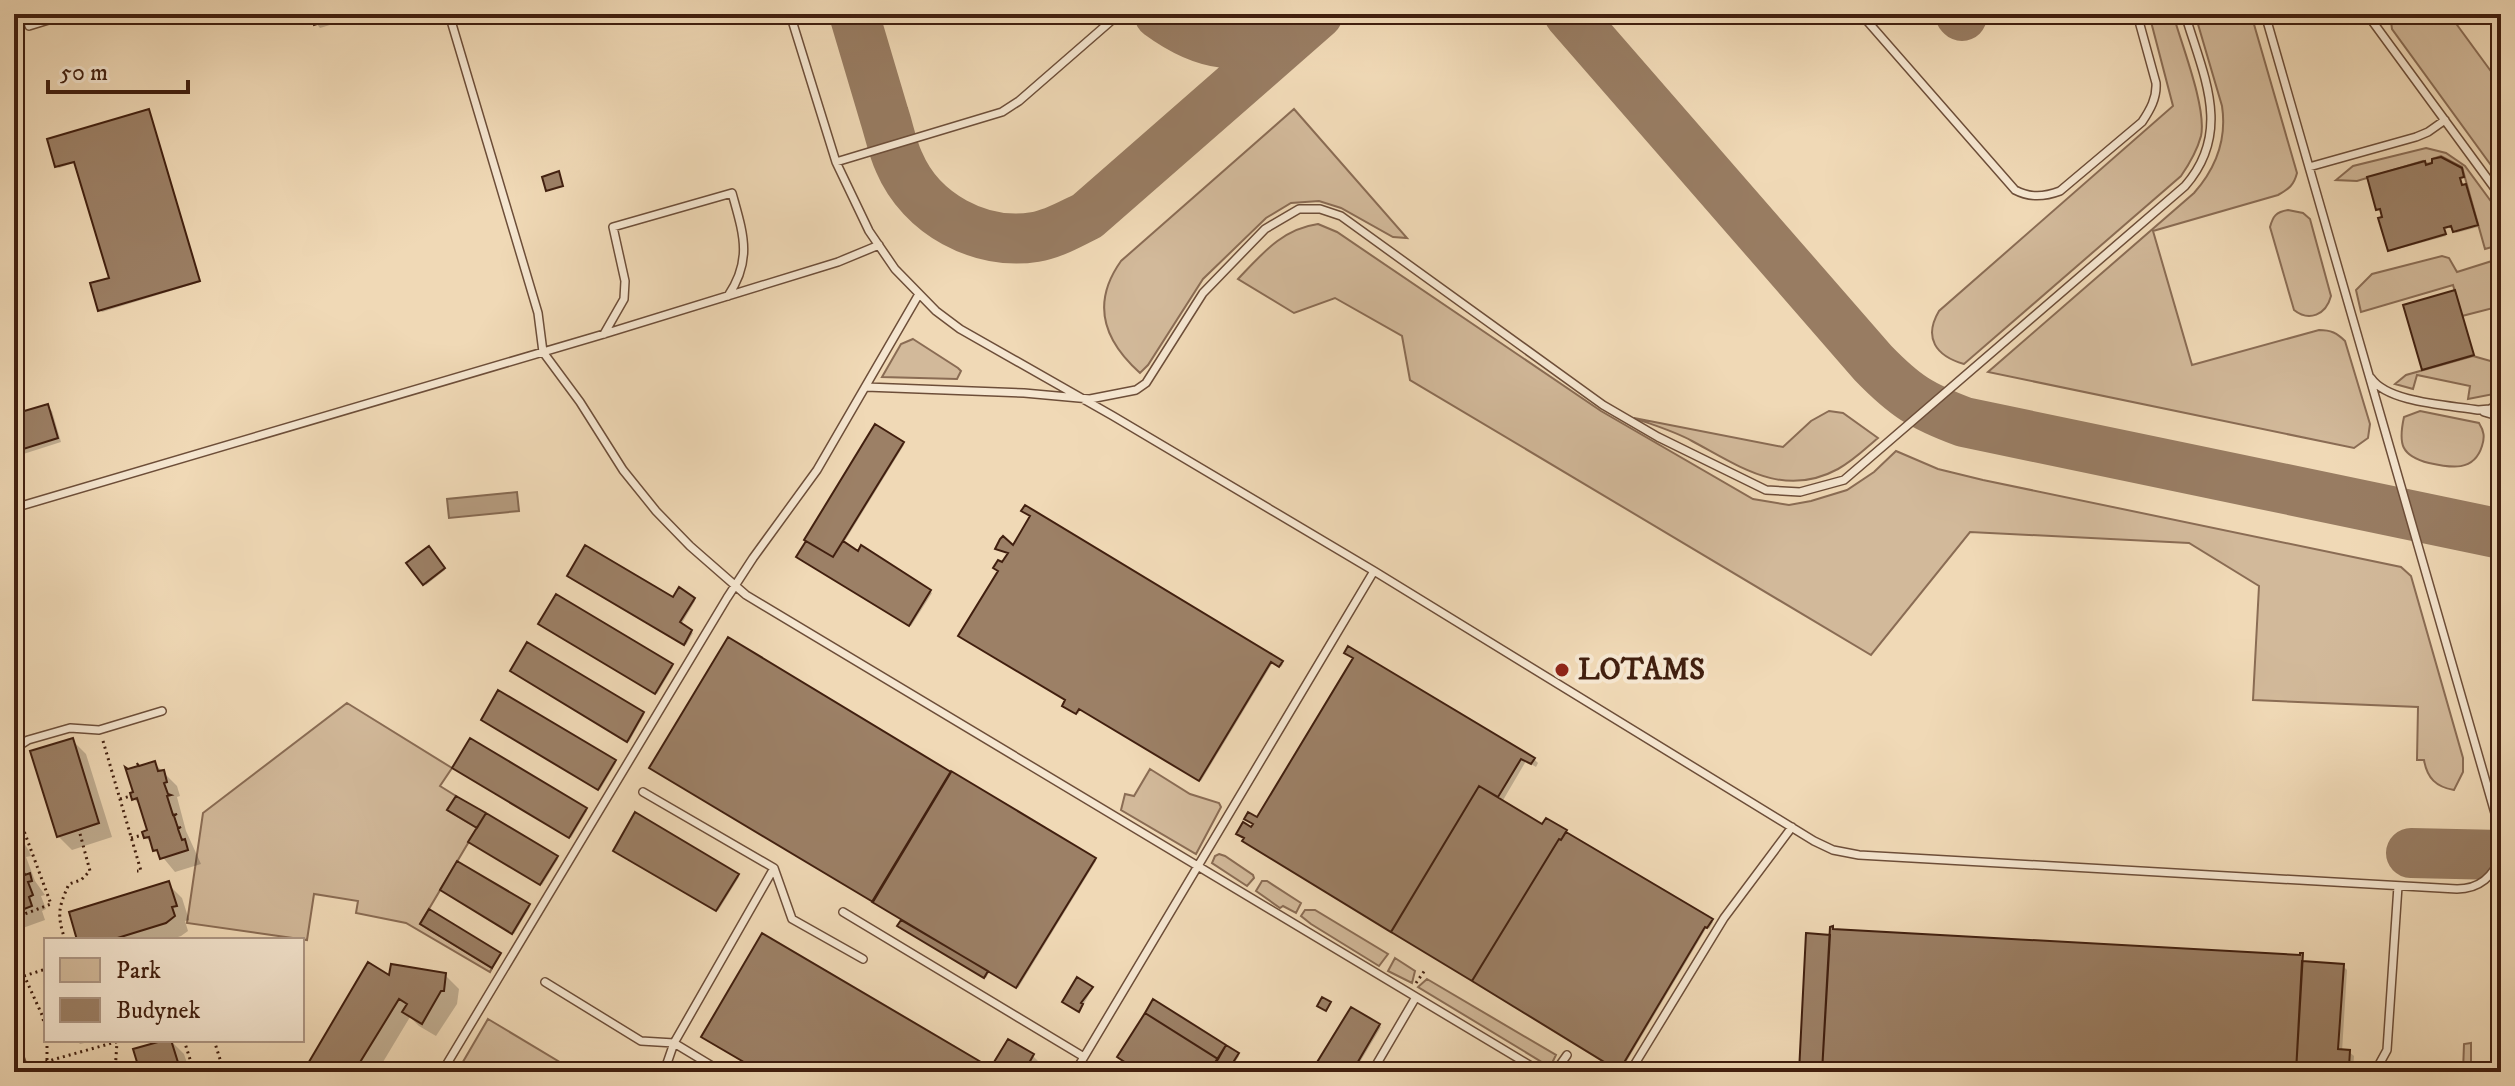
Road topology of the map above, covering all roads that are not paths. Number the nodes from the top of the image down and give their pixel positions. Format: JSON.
{"nodes":[{"id":1,"x":26,"y":14,"type":"edge"},
{"id":2,"x":68,"y":14,"type":"edge"},
{"id":3,"x":449,"y":14,"type":"edge"},
{"id":4,"x":790,"y":14,"type":"edge"},
{"id":5,"x":1119,"y":14,"type":"edge"},
{"id":6,"x":1861,"y":14,"type":"edge"},
{"id":7,"x":2137,"y":14,"type":"edge"},
{"id":8,"x":2185,"y":14,"type":"edge"},
{"id":9,"x":2265,"y":14,"type":"edge"},
{"id":10,"x":2367,"y":14,"type":"edge"},
{"id":11,"x":2445,"y":120,"type":"junction"},
{"id":12,"x":836,"y":162,"type":"junction"},
{"id":13,"x":2309,"y":167,"type":"junction"},
{"id":14,"x":2501,"y":197,"type":"edge"},
{"id":15,"x":879,"y":245,"type":"junction"},
{"id":16,"x":919,"y":294,"type":"junction"},
{"id":17,"x":728,"y":296,"type":"junction"},
{"id":18,"x":604,"y":334,"type":"junction"},
{"id":19,"x":543,"y":352,"type":"junction"},
{"id":20,"x":2368,"y":373,"type":"junction"},
{"id":21,"x":866,"y":387,"type":"junction"},
{"id":22,"x":1080,"y":397,"type":"junction"},
{"id":23,"x":2501,"y":403,"type":"edge"},
{"id":24,"x":2478,"y":410,"type":"junction"},
{"id":25,"x":2501,"y":417,"type":"edge"},
{"id":26,"x":14,"y":508,"type":"edge"},
{"id":27,"x":1374,"y":571,"type":"junction"},
{"id":28,"x":735,"y":586,"type":"junction"},
{"id":29,"x":162,"y":711,"type":"dead end"},
{"id":30,"x":14,"y":749,"type":"edge"},
{"id":31,"x":643,"y":792,"type":"dead end"},
{"id":32,"x":1792,"y":827,"type":"junction"},
{"id":33,"x":2501,"y":834,"type":"edge"},
{"id":34,"x":2501,"y":855,"type":"edge"},
{"id":35,"x":774,"y":868,"type":"junction"},
{"id":36,"x":1198,"y":868,"type":"junction"},
{"id":37,"x":2398,"y":886,"type":"junction"},
{"id":38,"x":843,"y":912,"type":"dead end"},
{"id":39,"x":863,"y":959,"type":"dead end"},
{"id":40,"x":545,"y":982,"type":"dead end"},
{"id":41,"x":1416,"y":997,"type":"junction"},
{"id":42,"x":14,"y":1041,"type":"edge"},
{"id":43,"x":674,"y":1043,"type":"junction"},
{"id":44,"x":1567,"y":1055,"type":"dead end"},
{"id":45,"x":1084,"y":1057,"type":"junction"},
{"id":46,"x":1633,"y":1067,"type":"dead end"},
{"id":47,"x":24,"y":1070,"type":"edge"},
{"id":48,"x":442,"y":1072,"type":"edge"},
{"id":49,"x":664,"y":1072,"type":"edge"},
{"id":50,"x":722,"y":1072,"type":"edge"},
{"id":51,"x":1075,"y":1072,"type":"edge"},
{"id":52,"x":1372,"y":1072,"type":"edge"},
{"id":53,"x":1541,"y":1072,"type":"edge"},
{"id":54,"x":1555,"y":1072,"type":"edge"},
{"id":55,"x":2375,"y":1072,"type":"edge"}],
"edges":[{"from":1,"to":2,"type":"lane"},
{"from":3,"to":19,"type":"lane"},
{"from":4,"to":12,"type":"lane"},
{"from":5,"to":12,"type":"lane"},
{"from":6,"to":7,"type":"lane"},
{"from":8,"to":22,"type":"lane"},
{"from":9,"to":13,"type":"lane"},
{"from":10,"to":11,"type":"lane"},
{"from":11,"to":13,"type":"lane"},
{"from":11,"to":14,"type":"lane"},
{"from":12,"to":15,"type":"lane"},
{"from":13,"to":20,"type":"lane"},
{"from":15,"to":16,"type":"lane"},
{"from":15,"to":17,"type":"lane"},
{"from":16,"to":21,"type":"lane"},
{"from":16,"to":22,"type":"lane"},
{"from":17,"to":18,"type":"lane"},
{"from":17,"to":18,"type":"lane"},
{"from":18,"to":19,"type":"lane"},
{"from":19,"to":26,"type":"lane"},
{"from":19,"to":28,"type":"lane"},
{"from":20,"to":24,"type":"lane"},
{"from":20,"to":33,"type":"lane"},
{"from":21,"to":22,"type":"lane"},
{"from":21,"to":28,"type":"lane"},
{"from":22,"to":27,"type":"lane"},
{"from":23,"to":24,"type":"lane"},
{"from":24,"to":25,"type":"lane"},
{"from":27,"to":32,"type":"lane"},
{"from":27,"to":36,"type":"lane"},
{"from":28,"to":36,"type":"lane"},
{"from":28,"to":48,"type":"lane"},
{"from":29,"to":30,"type":"lane"},
{"from":31,"to":35,"type":"lane"},
{"from":32,"to":37,"type":"lane"},
{"from":32,"to":46,"type":"lane"},
{"from":34,"to":37,"type":"lane"},
{"from":35,"to":39,"type":"lane"},
{"from":35,"to":43,"type":"lane"},
{"from":36,"to":41,"type":"lane"},
{"from":36,"to":45,"type":"lane"},
{"from":37,"to":55,"type":"lane"},
{"from":38,"to":45,"type":"lane"},
{"from":40,"to":43,"type":"lane"},
{"from":41,"to":52,"type":"lane"},
{"from":41,"to":53,"type":"lane"},
{"from":42,"to":47,"type":"lane"},
{"from":43,"to":49,"type":"lane"},
{"from":43,"to":50,"type":"lane"},
{"from":44,"to":54,"type":"lane"},
{"from":45,"to":51,"type":"lane"}]}
